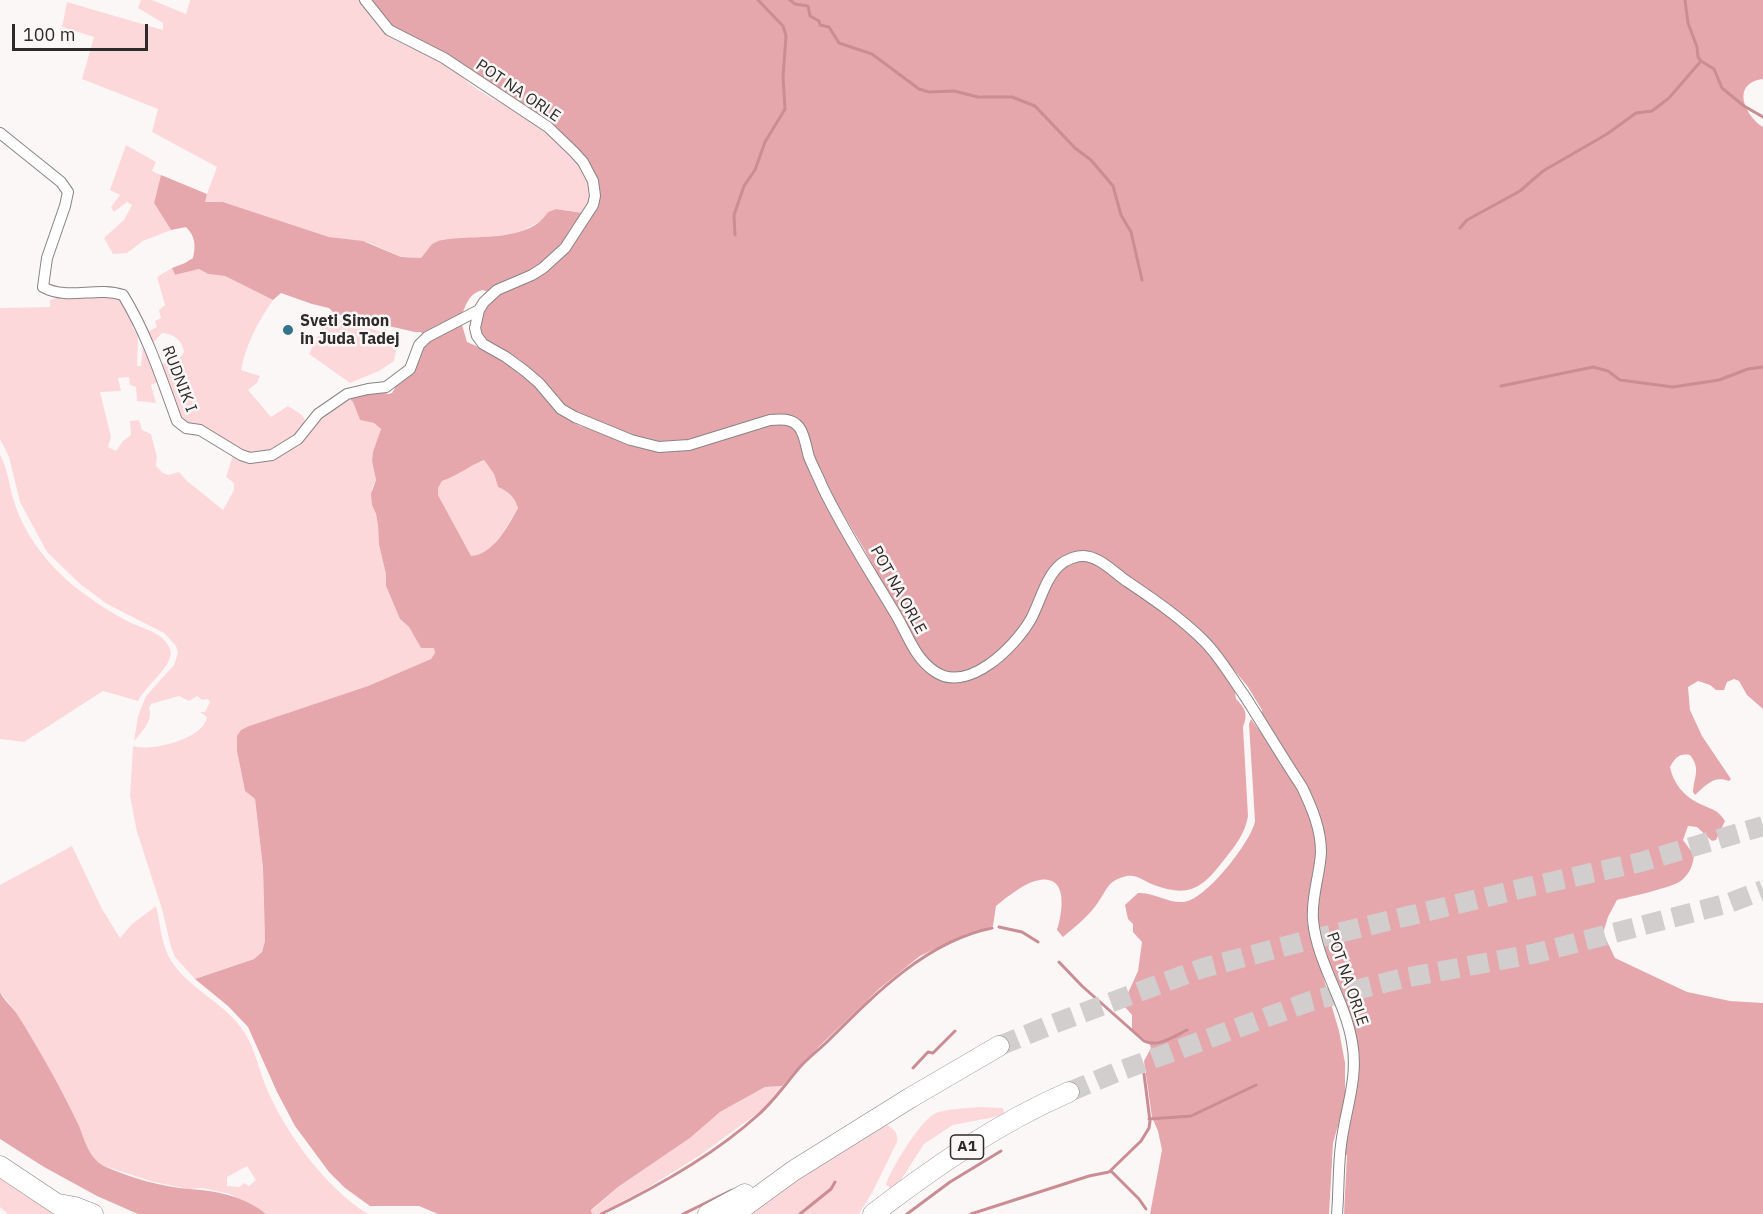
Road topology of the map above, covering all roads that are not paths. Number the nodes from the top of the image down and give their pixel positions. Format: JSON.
{"nodes":[{"id":1,"x":364,"y":0,"type":"edge"},
{"id":2,"x":0,"y":133,"type":"edge"},
{"id":3,"x":479,"y":310,"type":"junction"},
{"id":4,"x":999,"y":1047,"type":"tunnel mouth"},
{"id":5,"x":1069,"y":1092,"type":"tunnel mouth"},
{"id":6,"x":0,"y":1166,"type":"edge"},
{"id":7,"x":54,"y":1203,"type":"junction"},
{"id":8,"x":734,"y":1207,"type":"edge"},
{"id":9,"x":72,"y":1214,"type":"edge"},
{"id":10,"x":93,"y":1214,"type":"edge"},
{"id":11,"x":708,"y":1214,"type":"edge"},
{"id":12,"x":873,"y":1214,"type":"edge"},
{"id":13,"x":1337,"y":1214,"type":"edge"}],
"edges":[{"from":1,"to":3,"type":"street","name":"POT NA ORLE"},
{"from":2,"to":3,"type":"street","name":"RUDNIK I"},
{"from":3,"to":13,"type":"street","name":"POT NA ORLE"},
{"from":4,"to":8,"type":"highway"},
{"from":5,"to":12,"type":"highway","number":"A1"},
{"from":6,"to":7,"type":"highway"},
{"from":7,"to":9,"type":"highway"},
{"from":7,"to":10,"type":"highway"},
{"from":8,"to":11,"type":"highway"}]}
